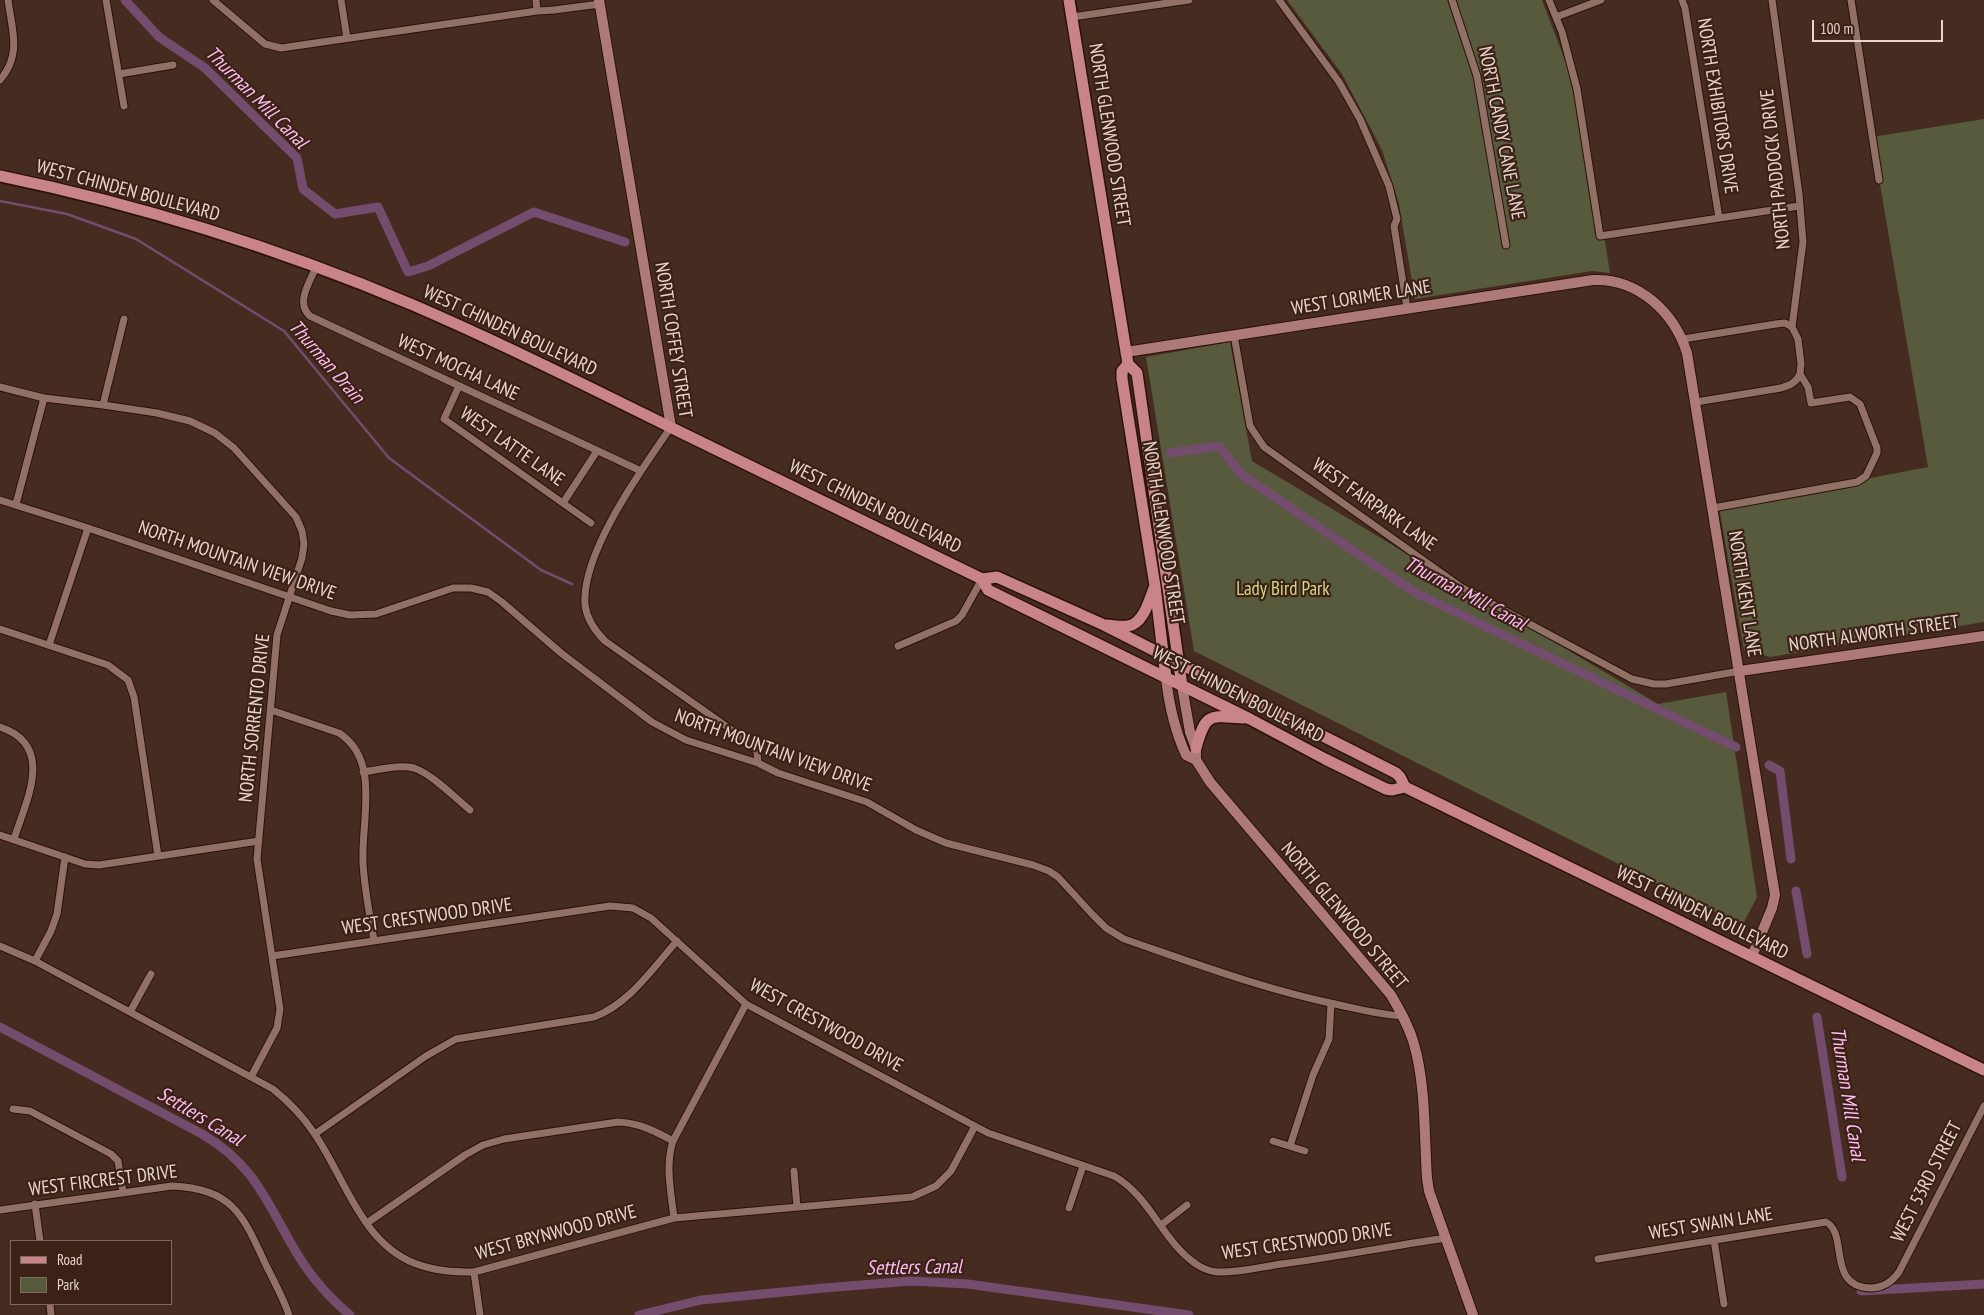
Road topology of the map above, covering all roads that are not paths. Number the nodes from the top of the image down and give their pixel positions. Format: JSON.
{"nodes":[{"id":1,"x":8,"y":0,"type":"edge"},
{"id":2,"x":106,"y":0,"type":"edge"},
{"id":3,"x":213,"y":0,"type":"edge"},
{"id":4,"x":341,"y":0,"type":"edge"},
{"id":5,"x":536,"y":0,"type":"edge"},
{"id":6,"x":1069,"y":0,"type":"edge"},
{"id":7,"x":1189,"y":0,"type":"edge"},
{"id":8,"x":1279,"y":0,"type":"edge"},
{"id":9,"x":1452,"y":0,"type":"edge"},
{"id":10,"x":1549,"y":0,"type":"edge"},
{"id":11,"x":1601,"y":0,"type":"edge"},
{"id":12,"x":1682,"y":0,"type":"edge"},
{"id":13,"x":1772,"y":0,"type":"edge"},
{"id":14,"x":1852,"y":0,"type":"edge"},
{"id":15,"x":599,"y":2,"type":"edge"},
{"id":16,"x":537,"y":11,"type":"junction"},
{"id":17,"x":1072,"y":17,"type":"junction"},
{"id":18,"x":1556,"y":17,"type":"junction"},
{"id":19,"x":347,"y":38,"type":"junction"},
{"id":20,"x":173,"y":65,"type":"dead end"},
{"id":21,"x":119,"y":74,"type":"junction"},
{"id":22,"x":0,"y":80,"type":"edge"},
{"id":23,"x":124,"y":106,"type":"dead end"},
{"id":24,"x":0,"y":176,"type":"edge"},
{"id":25,"x":1879,"y":180,"type":"dead end"},
{"id":26,"x":1799,"y":206,"type":"junction"},
{"id":27,"x":1719,"y":218,"type":"junction"},
{"id":28,"x":1506,"y":245,"type":"dead end"},
{"id":29,"x":316,"y":267,"type":"junction"},
{"id":30,"x":1602,"y":279,"type":"joint"},
{"id":31,"x":1407,"y":308,"type":"junction"},
{"id":32,"x":124,"y":319,"type":"dead end"},
{"id":33,"x":1792,"y":327,"type":"junction"},
{"id":34,"x":1234,"y":335,"type":"junction"},
{"id":35,"x":1683,"y":339,"type":"junction"},
{"id":36,"x":1126,"y":352,"type":"junction"},
{"id":37,"x":1128,"y":364,"type":"junction"},
{"id":38,"x":1800,"y":374,"type":"junction"},
{"id":39,"x":459,"y":386,"type":"junction"},
{"id":40,"x":0,"y":388,"type":"edge"},
{"id":41,"x":44,"y":398,"type":"junction"},
{"id":42,"x":1696,"y":402,"type":"junction"},
{"id":43,"x":103,"y":405,"type":"junction"},
{"id":44,"x":670,"y":427,"type":"junction"},
{"id":45,"x":597,"y":451,"type":"junction"},
{"id":46,"x":641,"y":471,"type":"junction"},
{"id":47,"x":0,"y":500,"type":"edge"},
{"id":48,"x":563,"y":503,"type":"junction"},
{"id":49,"x":16,"y":504,"type":"junction"},
{"id":50,"x":1713,"y":508,"type":"junction"},
{"id":51,"x":591,"y":523,"type":"dead end"},
{"id":52,"x":88,"y":528,"type":"junction"},
{"id":53,"x":982,"y":578,"type":"junction"},
{"id":54,"x":1155,"y":586,"type":"junction"},
{"id":55,"x":290,"y":597,"type":"junction"},
{"id":56,"x":1104,"y":625,"type":"junction"},
{"id":57,"x":0,"y":629,"type":"edge"},
{"id":58,"x":1984,"y":636,"type":"edge"},
{"id":59,"x":49,"y":645,"type":"junction"},
{"id":60,"x":898,"y":646,"type":"dead end"},
{"id":61,"x":1164,"y":656,"type":"junction"},
{"id":62,"x":1179,"y":663,"type":"junction"},
{"id":63,"x":1740,"y":671,"type":"junction"},
{"id":64,"x":1166,"y":678,"type":"junction"},
{"id":65,"x":1182,"y":686,"type":"junction"},
{"id":66,"x":271,"y":710,"type":"junction"},
{"id":67,"x":1250,"y":719,"type":"junction"},
{"id":68,"x":0,"y":727,"type":"edge"},
{"id":69,"x":1196,"y":754,"type":"junction"},
{"id":70,"x":758,"y":763,"type":"junction"},
{"id":71,"x":363,"y":772,"type":"junction"},
{"id":72,"x":1405,"y":787,"type":"junction"},
{"id":73,"x":470,"y":810,"type":"dead end"},
{"id":74,"x":0,"y":835,"type":"edge"},
{"id":75,"x":14,"y":839,"type":"junction"},
{"id":76,"x":259,"y":841,"type":"junction"},
{"id":77,"x":158,"y":856,"type":"junction"},
{"id":78,"x":65,"y":857,"type":"junction"},
{"id":79,"x":374,"y":941,"type":"junction"},
{"id":80,"x":677,"y":942,"type":"junction"},
{"id":81,"x":0,"y":946,"type":"edge"},
{"id":82,"x":272,"y":956,"type":"junction"},
{"id":83,"x":1752,"y":956,"type":"junction"},
{"id":84,"x":34,"y":961,"type":"junction"},
{"id":85,"x":151,"y":974,"type":"dead end"},
{"id":86,"x":746,"y":1004,"type":"junction"},
{"id":87,"x":1331,"y":1004,"type":"junction"},
{"id":88,"x":130,"y":1012,"type":"junction"},
{"id":89,"x":1403,"y":1016,"type":"junction"},
{"id":90,"x":1984,"y":1070,"type":"edge"},
{"id":91,"x":251,"y":1077,"type":"junction"},
{"id":92,"x":1984,"y":1106,"type":"edge"},
{"id":93,"x":13,"y":1109,"type":"dead end"},
{"id":94,"x":975,"y":1126,"type":"junction"},
{"id":95,"x":315,"y":1134,"type":"junction"},
{"id":96,"x":1274,"y":1140,"type":"dead end"},
{"id":97,"x":673,"y":1141,"type":"junction"},
{"id":98,"x":1290,"y":1146,"type":"junction"},
{"id":99,"x":1305,"y":1151,"type":"dead end"},
{"id":100,"x":1083,"y":1166,"type":"junction"},
{"id":101,"x":794,"y":1171,"type":"dead end"},
{"id":102,"x":123,"y":1192,"type":"junction"},
{"id":103,"x":35,"y":1204,"type":"junction"},
{"id":104,"x":1187,"y":1205,"type":"dead end"},
{"id":105,"x":797,"y":1207,"type":"junction"},
{"id":106,"x":1069,"y":1208,"type":"dead end"},
{"id":107,"x":0,"y":1210,"type":"edge"},
{"id":108,"x":674,"y":1218,"type":"junction"},
{"id":109,"x":367,"y":1223,"type":"junction"},
{"id":110,"x":1161,"y":1224,"type":"junction"},
{"id":111,"x":1830,"y":1224,"type":"joint"},
{"id":112,"x":1446,"y":1238,"type":"junction"},
{"id":113,"x":40,"y":1240,"type":"edge"},
{"id":114,"x":1714,"y":1240,"type":"junction"},
{"id":115,"x":1598,"y":1259,"type":"dead end"},
{"id":116,"x":474,"y":1272,"type":"junction"},
{"id":117,"x":1724,"y":1304,"type":"dead end"},
{"id":118,"x":290,"y":1315,"type":"edge"},
{"id":119,"x":480,"y":1315,"type":"edge"},
{"id":120,"x":1473,"y":1315,"type":"edge"}],
"edges":[{"from":1,"to":22,"type":"street"},
{"from":2,"to":21,"type":"street"},
{"from":3,"to":19,"type":"street"},
{"from":4,"to":19,"type":"street"},
{"from":5,"to":16,"type":"street"},
{"from":6,"to":17,"type":"main road","name":"NORTH GLENWOOD STREET"},
{"from":7,"to":17,"type":"street"},
{"from":8,"to":31,"type":"street"},
{"from":9,"to":28,"type":"street","name":"NORTH CANDY CANE LANE"},
{"from":10,"to":18,"type":"street"},
{"from":11,"to":18,"type":"street"},
{"from":12,"to":27,"type":"street","name":"NORTH EXHIBITORS DRIVE"},
{"from":13,"to":26,"type":"street","name":"NORTH PADDOCK DRIVE"},
{"from":14,"to":25,"type":"street"},
{"from":15,"to":16,"type":"street"},
{"from":15,"to":44,"type":"street","name":"NORTH COFFEY STREET"},
{"from":16,"to":19,"type":"street"},
{"from":17,"to":36,"type":"main road","name":"NORTH GLENWOOD STREET"},
{"from":18,"to":27,"type":"street"},
{"from":20,"to":21,"type":"street"},
{"from":21,"to":23,"type":"street"},
{"from":24,"to":29,"type":"main road","name":"WEST CHINDEN BOULEVARD"},
{"from":26,"to":27,"type":"street"},
{"from":26,"to":33,"type":"street","name":"NORTH PADDOCK DRIVE"},
{"from":29,"to":39,"type":"street","name":"WEST MOCHA LANE"},
{"from":29,"to":44,"type":"main road","name":"WEST CHINDEN BOULEVARD"},
{"from":30,"to":31,"type":"street","name":"WEST LORIMER LANE"},
{"from":30,"to":35,"type":"street","name":"NORTH KENT LANE"},
{"from":31,"to":34,"type":"street","name":"WEST LORIMER LANE"},
{"from":32,"to":43,"type":"street"},
{"from":33,"to":35,"type":"street"},
{"from":33,"to":38,"type":"street","name":"NORTH PADDOCK DRIVE"},
{"from":34,"to":36,"type":"street","name":"WEST LORIMER LANE"},
{"from":34,"to":63,"type":"street","name":"WEST FAIRPARK LANE"},
{"from":35,"to":42,"type":"street","name":"NORTH KENT LANE"},
{"from":36,"to":37,"type":"main road","name":"NORTH GLENWOOD STREET"},
{"from":37,"to":54,"type":"main road","name":"NORTH GLENWOOD STREET"},
{"from":37,"to":62,"type":"main road","name":"NORTH GLENWOOD STREET"},
{"from":38,"to":42,"type":"street"},
{"from":38,"to":50,"type":"street","name":"NORTH PADDOCK DRIVE"},
{"from":39,"to":45,"type":"street","name":"WEST MOCHA LANE"},
{"from":39,"to":48,"type":"street","name":"WEST LATTE LANE"},
{"from":40,"to":41,"type":"street","name":"NORTH SORRENTO DRIVE"},
{"from":41,"to":43,"type":"street","name":"NORTH SORRENTO DRIVE"},
{"from":41,"to":49,"type":"street"},
{"from":42,"to":50,"type":"street","name":"NORTH KENT LANE"},
{"from":43,"to":55,"type":"street","name":"NORTH SORRENTO DRIVE"},
{"from":44,"to":46,"type":"street","name":"NORTH COFFEY STREET"},
{"from":44,"to":53,"type":"main road","name":"WEST CHINDEN BOULEVARD"},
{"from":45,"to":46,"type":"street","name":"WEST MOCHA LANE"},
{"from":45,"to":48,"type":"street"},
{"from":46,"to":70,"type":"street","name":"NORTH COFFEY STREET"},
{"from":47,"to":49,"type":"street","name":"NORTH MOUNTAIN VIEW DRIVE"},
{"from":48,"to":51,"type":"street","name":"WEST LATTE LANE"},
{"from":49,"to":52,"type":"street","name":"NORTH MOUNTAIN VIEW DRIVE"},
{"from":50,"to":63,"type":"street","name":"NORTH KENT LANE"},
{"from":52,"to":55,"type":"street","name":"NORTH MOUNTAIN VIEW DRIVE"},
{"from":52,"to":59,"type":"street"},
{"from":53,"to":56,"type":"main road","name":"WEST CHINDEN BOULEVARD"},
{"from":53,"to":60,"type":"street"},
{"from":53,"to":64,"type":"main road","name":"WEST CHINDEN BOULEVARD"},
{"from":54,"to":56,"type":"main road"},
{"from":54,"to":61,"type":"main road","name":"NORTH GLENWOOD STREET"},
{"from":55,"to":66,"type":"street","name":"NORTH SORRENTO DRIVE"},
{"from":55,"to":70,"type":"street","name":"NORTH MOUNTAIN VIEW DRIVE"},
{"from":56,"to":61,"type":"main road","name":"WEST CHINDEN BOULEVARD"},
{"from":57,"to":59,"type":"street"},
{"from":58,"to":63,"type":"street","name":"NORTH ALWORTH STREET"},
{"from":59,"to":77,"type":"street"},
{"from":61,"to":62,"type":"main road","name":"WEST CHINDEN BOULEVARD"},
{"from":61,"to":64,"type":"main road","name":"NORTH GLENWOOD STREET"},
{"from":62,"to":65,"type":"main road","name":"NORTH GLENWOOD STREET"},
{"from":62,"to":72,"type":"main road","name":"WEST CHINDEN BOULEVARD"},
{"from":63,"to":83,"type":"street","name":"NORTH KENT LANE"},
{"from":64,"to":65,"type":"main road","name":"WEST CHINDEN BOULEVARD"},
{"from":64,"to":69,"type":"street","name":"NORTH GLENWOOD STREET"},
{"from":65,"to":67,"type":"main road","name":"WEST CHINDEN BOULEVARD"},
{"from":65,"to":69,"type":"street","name":"NORTH GLENWOOD STREET"},
{"from":66,"to":71,"type":"street"},
{"from":66,"to":76,"type":"street","name":"NORTH SORRENTO DRIVE"},
{"from":67,"to":69,"type":"main road"},
{"from":67,"to":72,"type":"main road","name":"WEST CHINDEN BOULEVARD"},
{"from":68,"to":75,"type":"street"},
{"from":69,"to":89,"type":"street","name":"NORTH GLENWOOD STREET"},
{"from":70,"to":87,"type":"street","name":"NORTH MOUNTAIN VIEW DRIVE"},
{"from":71,"to":73,"type":"street"},
{"from":71,"to":79,"type":"street"},
{"from":72,"to":83,"type":"main road","name":"WEST CHINDEN BOULEVARD"},
{"from":74,"to":75,"type":"street"},
{"from":75,"to":78,"type":"street"},
{"from":76,"to":77,"type":"street"},
{"from":76,"to":82,"type":"street","name":"NORTH SORRENTO DRIVE"},
{"from":77,"to":78,"type":"street"},
{"from":78,"to":84,"type":"street"},
{"from":79,"to":80,"type":"street","name":"WEST CRESTWOOD DRIVE"},
{"from":79,"to":82,"type":"street","name":"WEST CRESTWOOD DRIVE"},
{"from":80,"to":86,"type":"street","name":"WEST CRESTWOOD DRIVE"},
{"from":80,"to":95,"type":"street"},
{"from":81,"to":84,"type":"street","name":"WEST BRYNWOOD DRIVE"},
{"from":82,"to":91,"type":"street","name":"NORTH SORRENTO DRIVE"},
{"from":83,"to":90,"type":"main road","name":"WEST CHINDEN BOULEVARD"},
{"from":84,"to":88,"type":"street","name":"WEST BRYNWOOD DRIVE"},
{"from":85,"to":88,"type":"street"},
{"from":86,"to":94,"type":"street","name":"WEST CRESTWOOD DRIVE"},
{"from":86,"to":97,"type":"street"},
{"from":87,"to":89,"type":"street","name":"NORTH MOUNTAIN VIEW DRIVE"},
{"from":87,"to":98,"type":"street"},
{"from":88,"to":91,"type":"street","name":"WEST BRYNWOOD DRIVE"},
{"from":89,"to":112,"type":"street","name":"NORTH GLENWOOD STREET"},
{"from":91,"to":95,"type":"street","name":"WEST BRYNWOOD DRIVE"},
{"from":92,"to":111,"type":"street","name":"WEST 53RD STREET"},
{"from":93,"to":102,"type":"street"},
{"from":94,"to":100,"type":"street","name":"WEST CRESTWOOD DRIVE"},
{"from":94,"to":105,"type":"street","name":"WEST BRYNWOOD DRIVE"},
{"from":95,"to":109,"type":"street","name":"WEST BRYNWOOD DRIVE"},
{"from":96,"to":98,"type":"street"},
{"from":97,"to":108,"type":"street"},
{"from":97,"to":109,"type":"street"},
{"from":98,"to":99,"type":"street"},
{"from":100,"to":106,"type":"street"},
{"from":100,"to":110,"type":"street","name":"WEST CRESTWOOD DRIVE"},
{"from":101,"to":105,"type":"street"},
{"from":102,"to":103,"type":"street","name":"WEST FIRCREST DRIVE"},
{"from":102,"to":118,"type":"street","name":"WEST FIRCREST DRIVE"},
{"from":103,"to":107,"type":"street","name":"WEST FIRCREST DRIVE"},
{"from":103,"to":113,"type":"street"},
{"from":104,"to":110,"type":"street"},
{"from":105,"to":108,"type":"street","name":"WEST BRYNWOOD DRIVE"},
{"from":108,"to":116,"type":"street","name":"WEST BRYNWOOD DRIVE"},
{"from":109,"to":116,"type":"street","name":"WEST BRYNWOOD DRIVE"},
{"from":110,"to":112,"type":"street","name":"WEST CRESTWOOD DRIVE"},
{"from":111,"to":114,"type":"street","name":"WEST SWAIN LANE"},
{"from":112,"to":120,"type":"street","name":"NORTH GLENWOOD STREET"},
{"from":114,"to":115,"type":"street","name":"WEST SWAIN LANE"},
{"from":114,"to":117,"type":"street"},
{"from":116,"to":119,"type":"street"}]}
